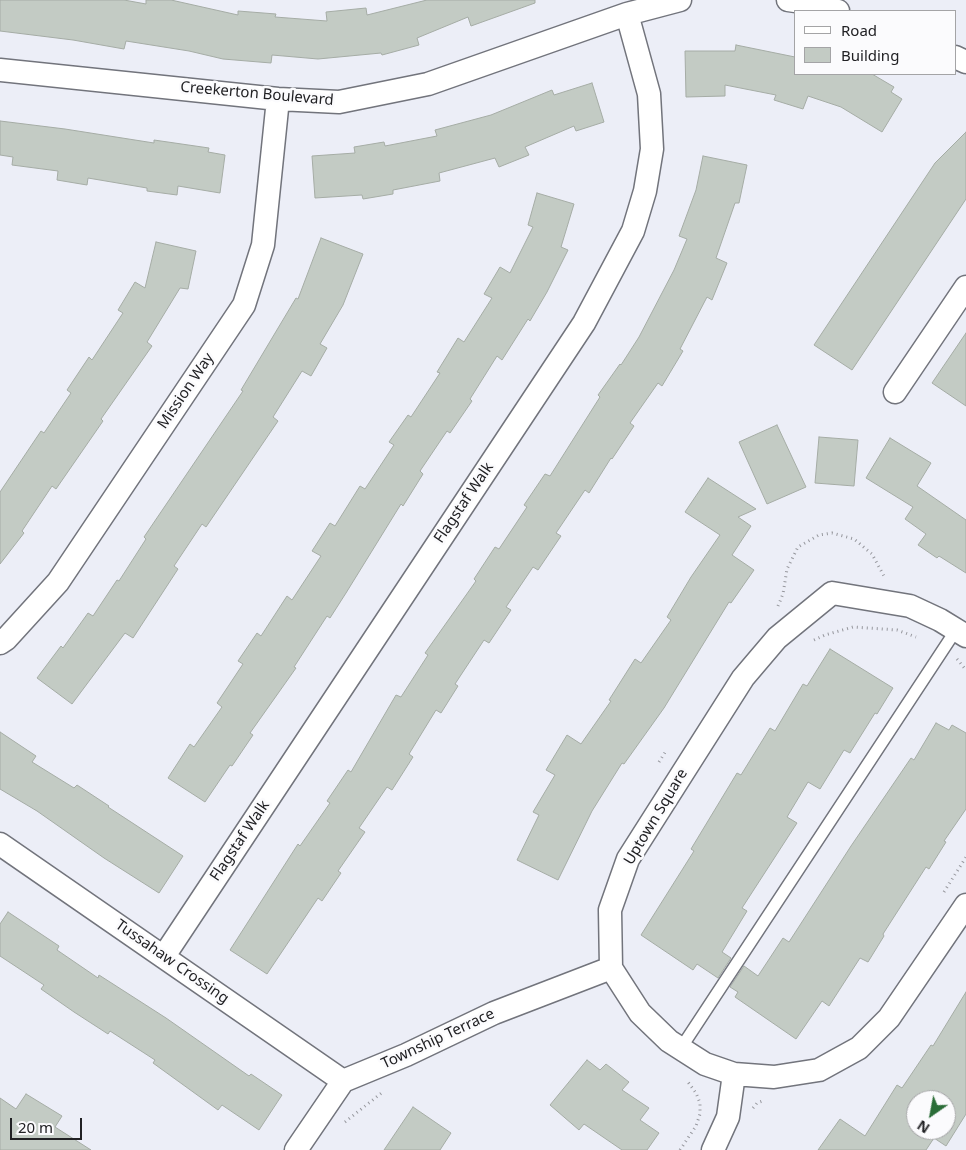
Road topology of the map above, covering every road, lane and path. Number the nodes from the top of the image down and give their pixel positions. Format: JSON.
{"nodes":[{"id":1,"x":680,"y":0,"type":"edge"},
{"id":2,"x":788,"y":0,"type":"edge"},
{"id":3,"x":834,"y":10,"type":"edge"},
{"id":4,"x":627,"y":14,"type":"junction"},
{"id":5,"x":0,"y":70,"type":"edge"},
{"id":6,"x":278,"y":99,"type":"junction"},
{"id":7,"x":964,"y":294,"type":"edge"},
{"id":8,"x":895,"y":392,"type":"dead end"},
{"id":9,"x":961,"y":633,"type":"edge"},
{"id":10,"x":810,"y":642,"type":"dead end"},
{"id":11,"x":0,"y":643,"type":"edge"},
{"id":12,"x":944,"y":650,"type":"junction"},
{"id":13,"x":966,"y":670,"type":"edge"},
{"id":14,"x":0,"y":844,"type":"edge"},
{"id":15,"x":966,"y":857,"type":"edge"},
{"id":16,"x":942,"y":896,"type":"dead end"},
{"id":17,"x":966,"y":905,"type":"edge"},
{"id":18,"x":164,"y":956,"type":"junction"},
{"id":19,"x":611,"y":968,"type":"junction"},
{"id":20,"x":681,"y":1048,"type":"junction"},
{"id":21,"x":734,"y":1074,"type":"junction"},
{"id":22,"x":686,"y":1080,"type":"dead end"},
{"id":23,"x":343,"y":1081,"type":"junction"},
{"id":24,"x":391,"y":1087,"type":"dead end"},
{"id":25,"x":344,"y":1123,"type":"dead end"},
{"id":26,"x":296,"y":1150,"type":"edge"},
{"id":27,"x":680,"y":1150,"type":"edge"},
{"id":28,"x":713,"y":1150,"type":"edge"}],
"edges":[{"from":1,"to":4,"type":"street","name":"Creekerton Boulevard"},
{"from":2,"to":3,"type":"street"},
{"from":4,"to":6,"type":"street","name":"Creekerton Boulevard"},
{"from":4,"to":18,"type":"street","name":"Flagstaf Walk"},
{"from":5,"to":6,"type":"street","name":"Creekerton Boulevard"},
{"from":6,"to":11,"type":"street","name":"Mission Way"},
{"from":7,"to":8,"type":"street"},
{"from":9,"to":12,"type":"lane"},
{"from":9,"to":19,"type":"street","name":"Uptown Square"},
{"from":10,"to":12,"type":"path"},
{"from":12,"to":13,"type":"path"},
{"from":12,"to":20,"type":"lane"},
{"from":14,"to":18,"type":"street","name":"Tussahaw Crossing"},
{"from":15,"to":16,"type":"path"},
{"from":17,"to":21,"type":"street"},
{"from":18,"to":23,"type":"street","name":"Tussahaw Crossing"},
{"from":19,"to":20,"type":"street"},
{"from":19,"to":23,"type":"street","name":"Township Terrace"},
{"from":20,"to":21,"type":"street"},
{"from":21,"to":28,"type":"street"},
{"from":22,"to":27,"type":"path"},
{"from":23,"to":26,"type":"street"},
{"from":24,"to":25,"type":"path"}]}
